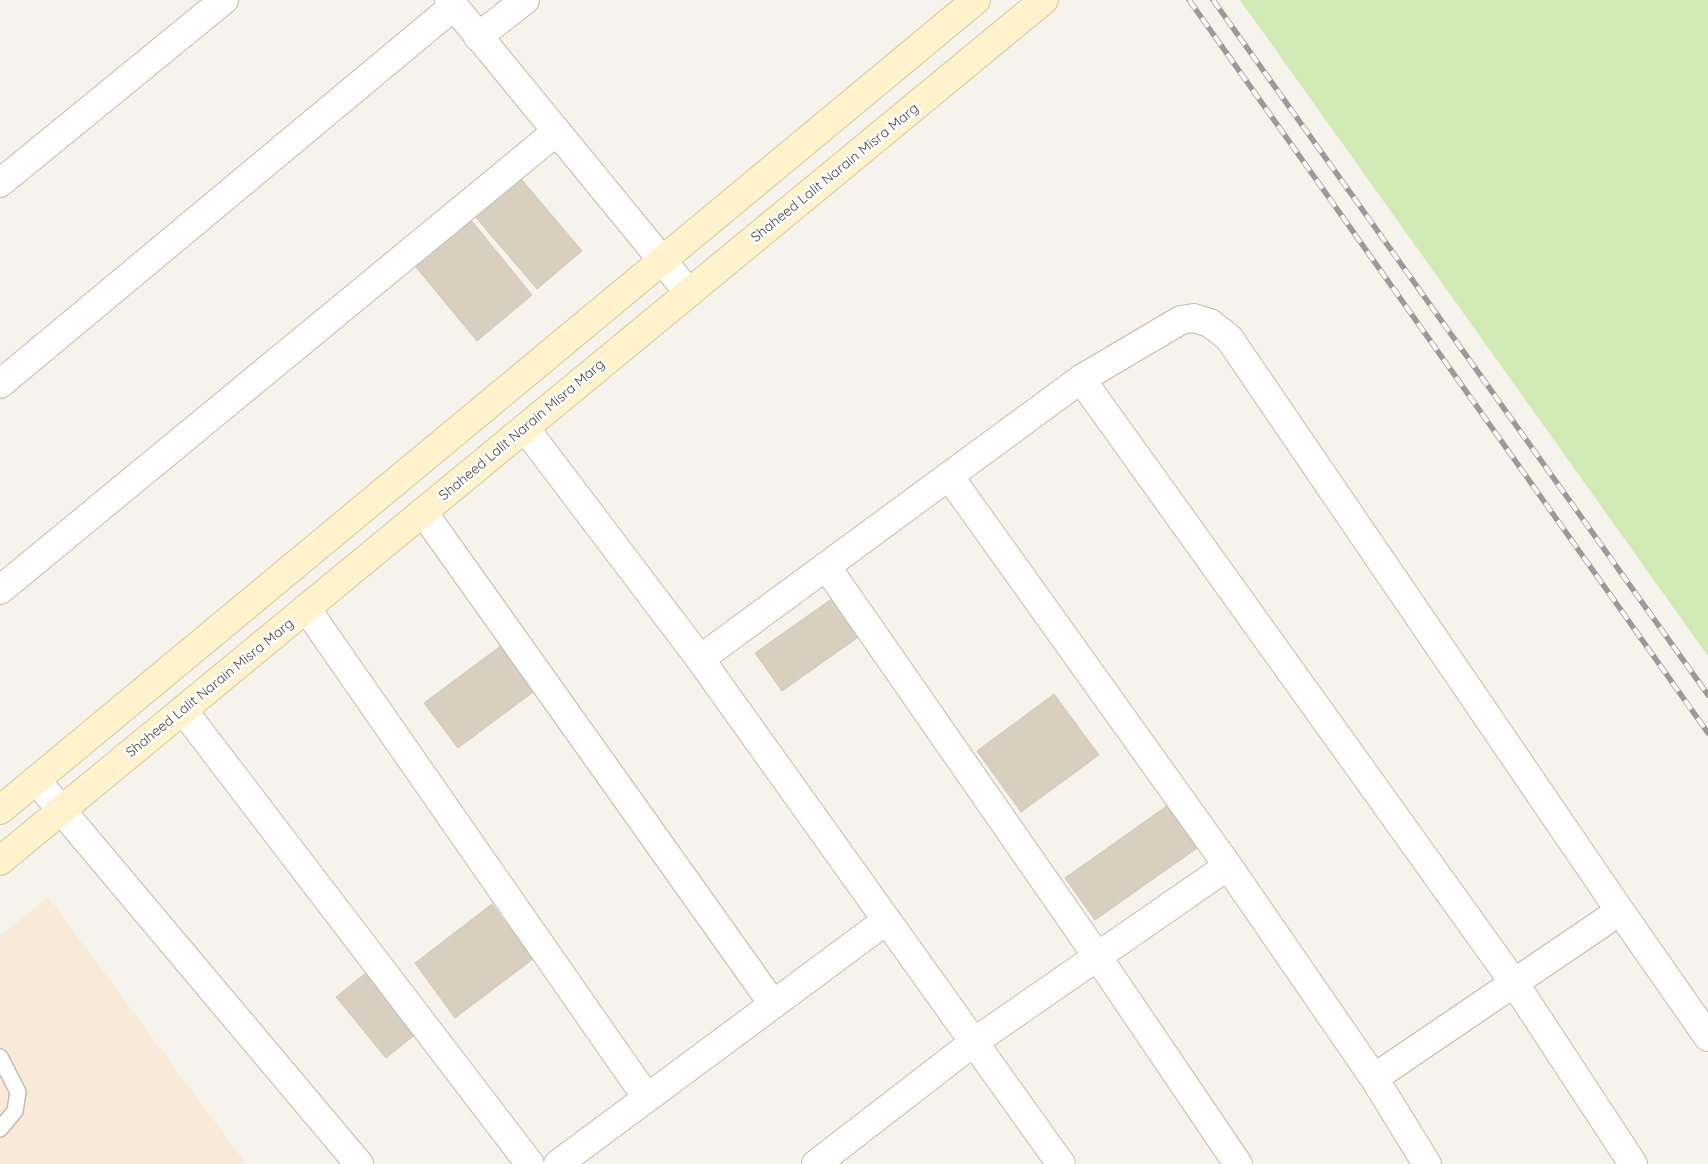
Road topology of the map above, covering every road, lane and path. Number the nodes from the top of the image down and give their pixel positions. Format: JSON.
{"nodes":[{"id":1,"x":224,"y":0,"type":"edge"},
{"id":2,"x":525,"y":0,"type":"edge"},
{"id":3,"x":976,"y":0,"type":"edge"},
{"id":4,"x":1044,"y":0,"type":"edge"},
{"id":5,"x":451,"y":3,"type":"edge"},
{"id":6,"x":478,"y":38,"type":"junction"},
{"id":7,"x":556,"y":132,"type":"junction"},
{"id":8,"x":0,"y":184,"type":"edge"},
{"id":9,"x":662,"y":260,"type":"junction"},
{"id":10,"x":689,"y":293,"type":"junction"},
{"id":11,"x":1081,"y":379,"type":"junction"},
{"id":12,"x":0,"y":384,"type":"edge"},
{"id":13,"x":525,"y":428,"type":"junction"},
{"id":14,"x":949,"y":476,"type":"junction"},
{"id":15,"x":423,"y":512,"type":"junction"},
{"id":16,"x":826,"y":566,"type":"junction"},
{"id":17,"x":0,"y":590,"type":"edge"},
{"id":18,"x":306,"y":608,"type":"junction"},
{"id":19,"x":700,"y":659,"type":"junction"},
{"id":20,"x":183,"y":710,"type":"junction"},
{"id":21,"x":36,"y":780,"type":"junction"},
{"id":22,"x":0,"y":810,"type":"edge"},
{"id":23,"x":62,"y":810,"type":"junction"},
{"id":24,"x":0,"y":861,"type":"edge"},
{"id":25,"x":1228,"y":866,"type":"junction"},
{"id":26,"x":1620,"y":911,"type":"junction"},
{"id":27,"x":887,"y":920,"type":"junction"},
{"id":28,"x":1097,"y":956,"type":"junction"},
{"id":29,"x":1514,"y":984,"type":"junction"},
{"id":30,"x":773,"y":1004,"type":"junction"},
{"id":31,"x":1708,"y":1037,"type":"edge"},
{"id":32,"x":974,"y":1042,"type":"junction"},
{"id":33,"x":0,"y":1057,"type":"edge"},
{"id":34,"x":1374,"y":1078,"type":"junction"},
{"id":35,"x":647,"y":1098,"type":"junction"},
{"id":36,"x":0,"y":1129,"type":"edge"},
{"id":37,"x":359,"y":1164,"type":"edge"},
{"id":38,"x":530,"y":1164,"type":"edge"},
{"id":39,"x":558,"y":1164,"type":"edge"},
{"id":40,"x":816,"y":1164,"type":"edge"},
{"id":41,"x":1061,"y":1164,"type":"edge"},
{"id":42,"x":1238,"y":1164,"type":"edge"},
{"id":43,"x":1427,"y":1164,"type":"edge"},
{"id":44,"x":1633,"y":1164,"type":"edge"}],
"edges":[{"from":1,"to":8,"type":"street"},
{"from":2,"to":6,"type":"street"},
{"from":3,"to":9,"type":"street"},
{"from":4,"to":10,"type":"street","name":"Shaheed Lalit Narain Misra Marg"},
{"from":5,"to":6,"type":"street"},
{"from":5,"to":12,"type":"street"},
{"from":6,"to":7,"type":"street"},
{"from":7,"to":9,"type":"street"},
{"from":7,"to":17,"type":"street"},
{"from":9,"to":10,"type":"street"},
{"from":9,"to":21,"type":"street"},
{"from":10,"to":13,"type":"street","name":"Shaheed Lalit Narain Misra Marg"},
{"from":11,"to":14,"type":"street"},
{"from":11,"to":26,"type":"street"},
{"from":11,"to":29,"type":"street"},
{"from":13,"to":15,"type":"street","name":"Shaheed Lalit Narain Misra Marg"},
{"from":13,"to":19,"type":"street"},
{"from":14,"to":16,"type":"street"},
{"from":14,"to":25,"type":"street"},
{"from":15,"to":18,"type":"street","name":"Shaheed Lalit Narain Misra Marg"},
{"from":15,"to":30,"type":"street"},
{"from":16,"to":19,"type":"street"},
{"from":16,"to":28,"type":"street"},
{"from":18,"to":20,"type":"street","name":"Shaheed Lalit Narain Misra Marg"},
{"from":18,"to":35,"type":"street"},
{"from":19,"to":27,"type":"street"},
{"from":20,"to":23,"type":"street","name":"Shaheed Lalit Narain Misra Marg"},
{"from":20,"to":38,"type":"street"},
{"from":21,"to":22,"type":"street"},
{"from":21,"to":23,"type":"street"},
{"from":23,"to":24,"type":"street","name":"Shaheed Lalit Narain Misra Marg"},
{"from":23,"to":37,"type":"street"},
{"from":25,"to":28,"type":"street"},
{"from":25,"to":34,"type":"street"},
{"from":26,"to":29,"type":"street"},
{"from":26,"to":31,"type":"street"},
{"from":27,"to":30,"type":"street"},
{"from":27,"to":32,"type":"street"},
{"from":28,"to":32,"type":"street"},
{"from":28,"to":42,"type":"street"},
{"from":29,"to":34,"type":"street"},
{"from":29,"to":44,"type":"street"},
{"from":30,"to":35,"type":"street"},
{"from":32,"to":40,"type":"street"},
{"from":32,"to":41,"type":"street"},
{"from":33,"to":36,"type":"lane"},
{"from":34,"to":43,"type":"street"},
{"from":35,"to":39,"type":"street"}]}
